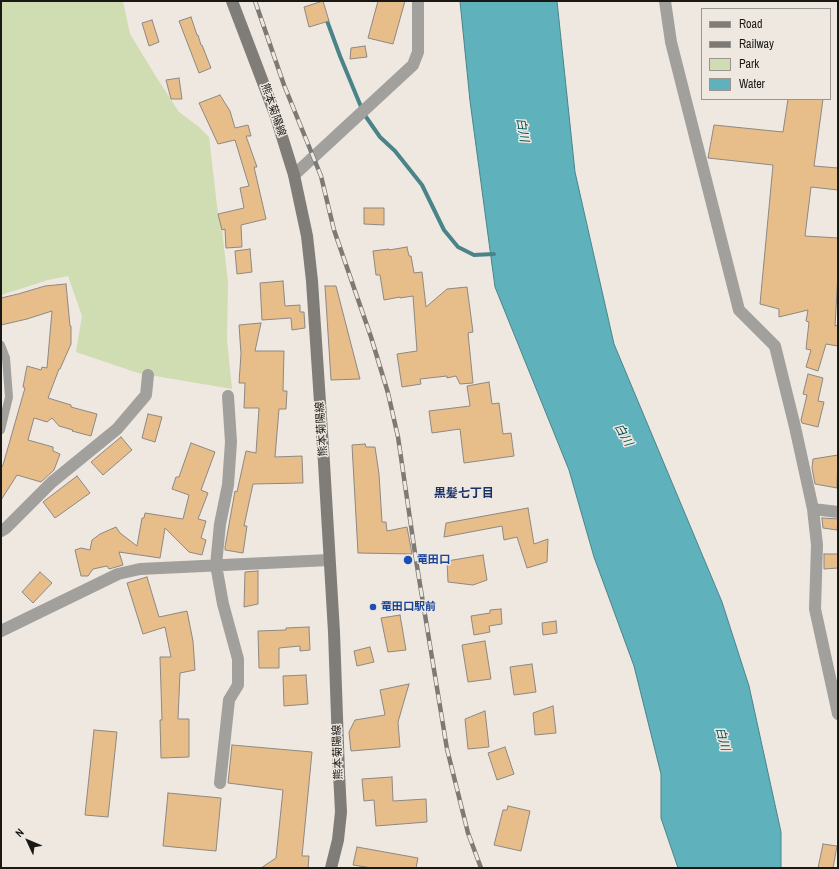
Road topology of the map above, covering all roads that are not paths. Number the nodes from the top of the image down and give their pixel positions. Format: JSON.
{"nodes":[{"id":1,"x":232,"y":1,"type":"edge"},
{"id":2,"x":418,"y":1,"type":"edge"},
{"id":3,"x":665,"y":1,"type":"edge"},
{"id":4,"x":294,"y":175,"type":"junction"},
{"id":5,"x":1,"y":346,"type":"edge"},
{"id":6,"x":148,"y":374,"type":"dead end"},
{"id":7,"x":228,"y":396,"type":"dead end"},
{"id":8,"x":1,"y":430,"type":"edge"},
{"id":9,"x":812,"y":509,"type":"junction"},
{"id":10,"x":838,"y":512,"type":"edge"},
{"id":11,"x":1,"y":531,"type":"edge"},
{"id":12,"x":329,"y":560,"type":"junction"},
{"id":13,"x":216,"y":565,"type":"junction"},
{"id":14,"x":1,"y":631,"type":"edge"},
{"id":15,"x":838,"y":714,"type":"edge"},
{"id":16,"x":220,"y":783,"type":"dead end"},
{"id":17,"x":331,"y":868,"type":"edge"}],
"edges":[{"from":1,"to":4,"type":"main road","name":"熊本菊陽線"},
{"from":2,"to":4,"type":"street"},
{"from":3,"to":9,"type":"street"},
{"from":4,"to":12,"type":"main road","name":"熊本菊陽線"},
{"from":5,"to":8,"type":"lane"},
{"from":6,"to":11,"type":"street"},
{"from":7,"to":13,"type":"street"},
{"from":9,"to":10,"type":"street"},
{"from":9,"to":15,"type":"street"},
{"from":12,"to":13,"type":"street"},
{"from":12,"to":17,"type":"main road","name":"熊本菊陽線"},
{"from":13,"to":14,"type":"street"},
{"from":13,"to":16,"type":"street"}]}
